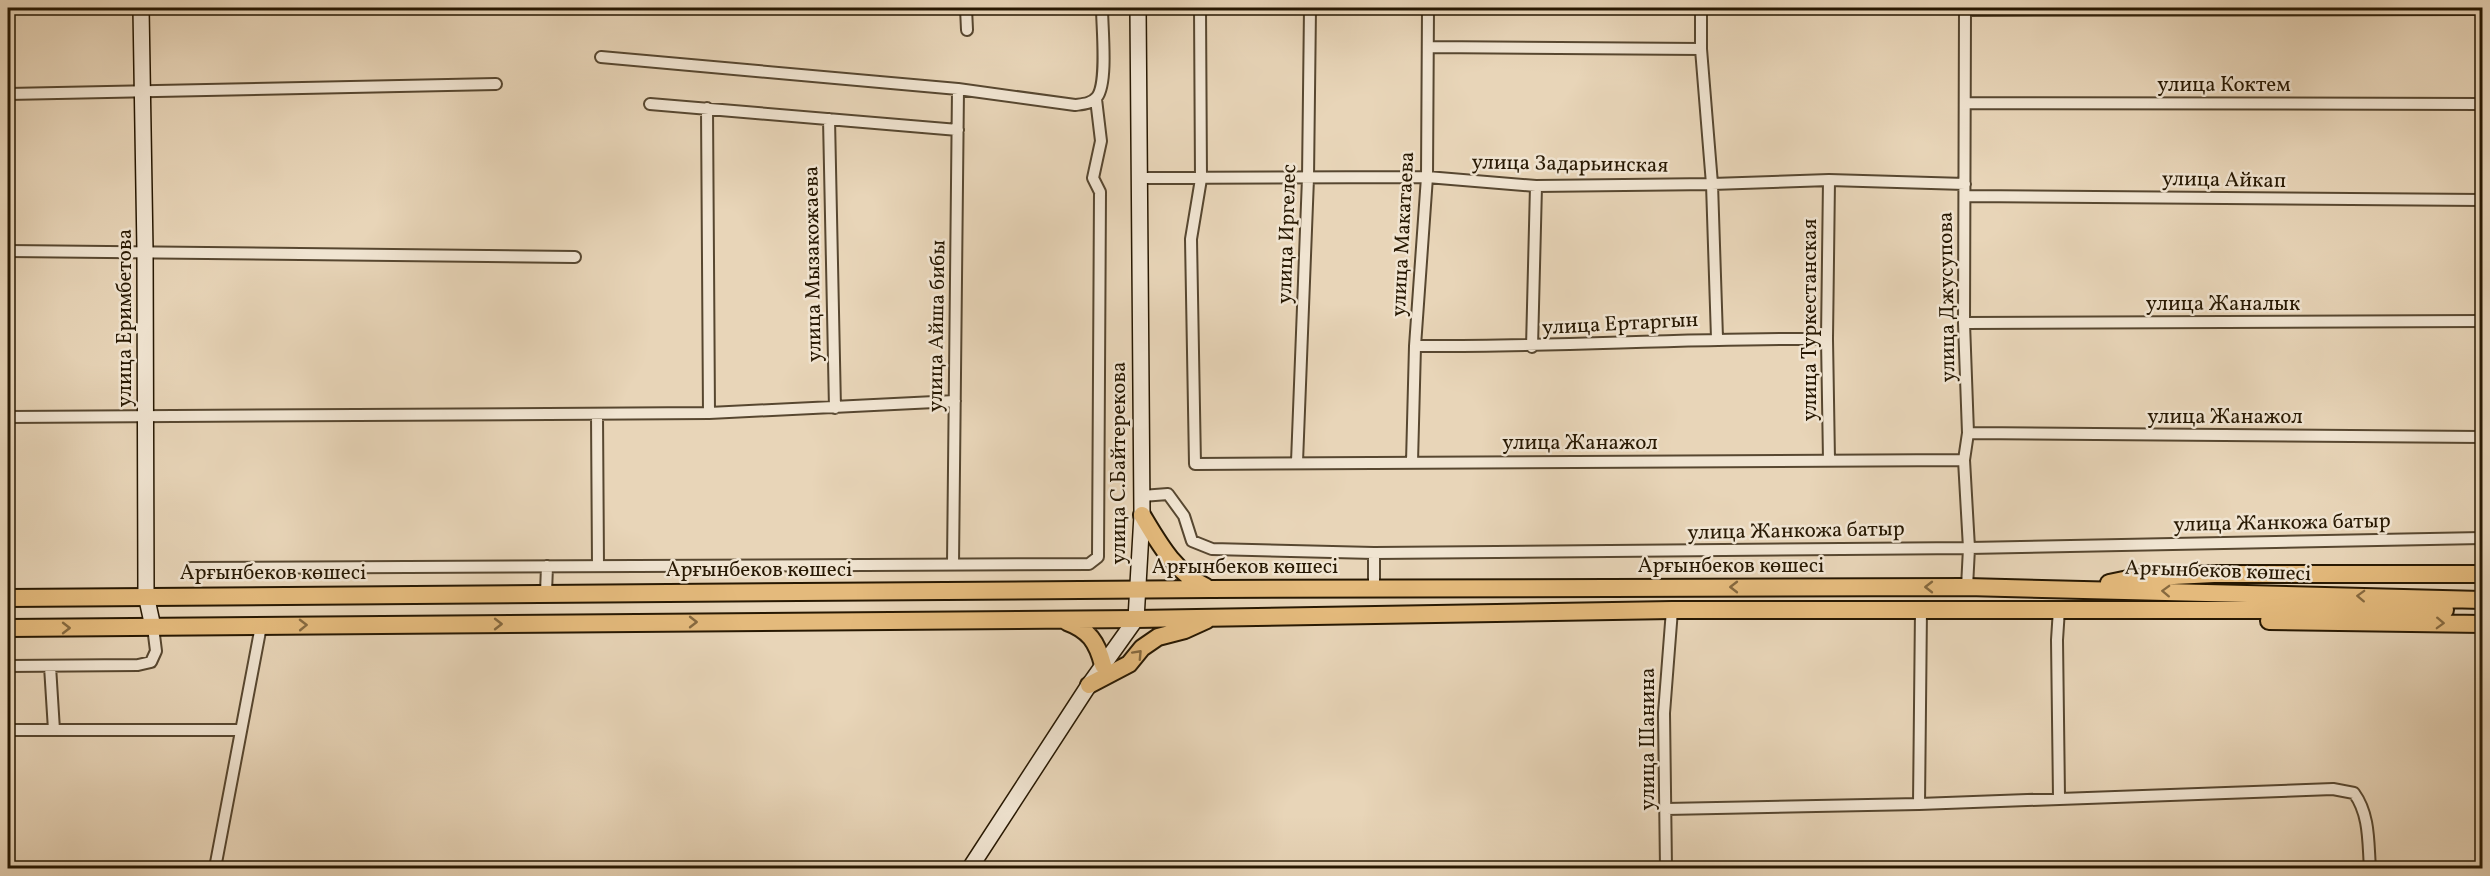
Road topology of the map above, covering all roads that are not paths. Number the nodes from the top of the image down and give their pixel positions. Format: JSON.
{"nodes":[{"id":1,"x":141,"y":8,"type":"edge"},
{"id":2,"x":966,"y":8,"type":"edge"},
{"id":3,"x":1102,"y":8,"type":"edge"},
{"id":4,"x":1138,"y":8,"type":"edge"},
{"id":5,"x":1200,"y":8,"type":"edge"},
{"id":6,"x":1310,"y":8,"type":"edge"},
{"id":7,"x":1428,"y":8,"type":"edge"},
{"id":8,"x":1701,"y":8,"type":"edge"},
{"id":9,"x":1965,"y":9,"type":"edge"},
{"id":10,"x":2482,"y":9,"type":"edge"},
{"id":11,"x":967,"y":30,"type":"dead end"},
{"id":12,"x":1428,"y":48,"type":"junction"},
{"id":13,"x":1701,"y":49,"type":"junction"},
{"id":14,"x":601,"y":57,"type":"dead end"},
{"id":15,"x":496,"y":84,"type":"dead end"},
{"id":16,"x":958,"y":89,"type":"junction"},
{"id":17,"x":142,"y":90,"type":"junction"},
{"id":18,"x":8,"y":94,"type":"edge"},
{"id":19,"x":1096,"y":99,"type":"junction"},
{"id":20,"x":1965,"y":103,"type":"junction"},
{"id":21,"x":651,"y":104,"type":"dead end"},
{"id":22,"x":2482,"y":105,"type":"edge"},
{"id":23,"x":707,"y":108,"type":"junction"},
{"id":24,"x":829,"y":119,"type":"junction"},
{"id":25,"x":958,"y":130,"type":"junction"},
{"id":26,"x":1427,"y":177,"type":"junction"},
{"id":27,"x":1138,"y":178,"type":"junction"},
{"id":28,"x":1308,"y":178,"type":"junction"},
{"id":29,"x":1201,"y":179,"type":"junction"},
{"id":30,"x":1829,"y":180,"type":"junction"},
{"id":31,"x":1712,"y":184,"type":"junction"},
{"id":32,"x":1536,"y":186,"type":"junction"},
{"id":33,"x":1965,"y":190,"type":"junction"},
{"id":34,"x":2482,"y":201,"type":"edge"},
{"id":35,"x":8,"y":251,"type":"edge"},
{"id":36,"x":145,"y":251,"type":"junction"},
{"id":37,"x":575,"y":256,"type":"dead end"},
{"id":38,"x":2482,"y":321,"type":"edge"},
{"id":39,"x":1964,"y":323,"type":"junction"},
{"id":40,"x":1717,"y":338,"type":"junction"},
{"id":41,"x":1827,"y":339,"type":"junction"},
{"id":42,"x":1415,"y":346,"type":"junction"},
{"id":43,"x":1532,"y":347,"type":"junction"},
{"id":44,"x":955,"y":401,"type":"junction"},
{"id":45,"x":834,"y":408,"type":"junction"},
{"id":46,"x":708,"y":412,"type":"junction"},
{"id":47,"x":597,"y":414,"type":"junction"},
{"id":48,"x":144,"y":416,"type":"junction"},
{"id":49,"x":8,"y":417,"type":"edge"},
{"id":50,"x":1968,"y":433,"type":"junction"},
{"id":51,"x":2482,"y":437,"type":"edge"},
{"id":52,"x":1828,"y":460,"type":"junction"},
{"id":53,"x":1964,"y":460,"type":"junction"},
{"id":54,"x":1298,"y":462,"type":"junction"},
{"id":55,"x":1412,"y":462,"type":"junction"},
{"id":56,"x":1142,"y":496,"type":"junction"},
{"id":57,"x":1142,"y":515,"type":"junction"},
{"id":58,"x":2482,"y":538,"type":"edge"},
{"id":59,"x":1969,"y":548,"type":"junction"},
{"id":60,"x":1374,"y":553,"type":"junction"},
{"id":61,"x":953,"y":564,"type":"junction"},
{"id":62,"x":547,"y":566,"type":"junction"},
{"id":63,"x":598,"y":566,"type":"junction"},
{"id":64,"x":191,"y":568,"type":"dead end"},
{"id":65,"x":2482,"y":574,"type":"edge"},
{"id":66,"x":1967,"y":587,"type":"junction"},
{"id":67,"x":1374,"y":588,"type":"junction"},
{"id":68,"x":1209,"y":589,"type":"junction"},
{"id":69,"x":2084,"y":589,"type":"junction"},
{"id":70,"x":1138,"y":590,"type":"junction"},
{"id":71,"x":546,"y":593,"type":"junction"},
{"id":72,"x":146,"y":595,"type":"junction"},
{"id":73,"x":8,"y":598,"type":"edge"},
{"id":74,"x":2482,"y":600,"type":"edge"},
{"id":75,"x":1921,"y":609,"type":"junction"},
{"id":76,"x":2059,"y":609,"type":"junction"},
{"id":77,"x":2089,"y":609,"type":"junction"},
{"id":78,"x":1672,"y":610,"type":"junction"},
{"id":79,"x":2482,"y":610,"type":"edge"},
{"id":80,"x":1210,"y":618,"type":"junction"},
{"id":81,"x":1136,"y":619,"type":"junction"},
{"id":82,"x":1060,"y":620,"type":"junction"},
{"id":83,"x":2482,"y":624,"type":"edge"},
{"id":84,"x":261,"y":626,"type":"junction"},
{"id":85,"x":153,"y":627,"type":"junction"},
{"id":86,"x":8,"y":628,"type":"edge"},
{"id":87,"x":1103,"y":665,"type":"junction"},
{"id":88,"x":8,"y":666,"type":"edge"},
{"id":89,"x":50,"y":666,"type":"junction"},
{"id":90,"x":1089,"y":685,"type":"junction"},
{"id":91,"x":8,"y":730,"type":"edge"},
{"id":92,"x":54,"y":730,"type":"junction"},
{"id":93,"x":241,"y":730,"type":"junction"},
{"id":94,"x":2059,"y":797,"type":"junction"},
{"id":95,"x":1919,"y":804,"type":"junction"},
{"id":96,"x":1666,"y":809,"type":"junction"},
{"id":97,"x":215,"y":868,"type":"edge"},
{"id":98,"x":970,"y":868,"type":"edge"},
{"id":99,"x":1666,"y":868,"type":"edge"},
{"id":100,"x":2370,"y":868,"type":"edge"}],
"edges":[{"from":1,"to":17,"type":"main road","name":"улица Еримбетова"},
{"from":2,"to":11,"type":"street"},
{"from":3,"to":19,"type":"street"},
{"from":4,"to":27,"type":"main road","name":"улица С.Байтерекова"},
{"from":5,"to":29,"type":"street"},
{"from":6,"to":28,"type":"street","name":"улица Иргелес"},
{"from":7,"to":12,"type":"street","name":"улица Макатаева"},
{"from":8,"to":13,"type":"street"},
{"from":9,"to":10,"type":"street"},
{"from":9,"to":20,"type":"street","name":"улица Джусупова"},
{"from":12,"to":13,"type":"street"},
{"from":12,"to":26,"type":"street","name":"улица Макатаева"},
{"from":13,"to":31,"type":"street"},
{"from":14,"to":16,"type":"street"},
{"from":15,"to":17,"type":"street"},
{"from":16,"to":19,"type":"street"},
{"from":16,"to":25,"type":"street","name":"улица Айша бибы"},
{"from":17,"to":18,"type":"street"},
{"from":17,"to":36,"type":"main road","name":"улица Еримбетова"},
{"from":19,"to":61,"type":"street"},
{"from":20,"to":22,"type":"street","name":"улица Коктем"},
{"from":20,"to":33,"type":"street","name":"улица Джусупова"},
{"from":21,"to":23,"type":"street"},
{"from":23,"to":24,"type":"street"},
{"from":23,"to":46,"type":"street"},
{"from":24,"to":25,"type":"street"},
{"from":24,"to":45,"type":"street","name":"улица Мызакожаева"},
{"from":25,"to":44,"type":"street","name":"улица Айша бибы"},
{"from":26,"to":28,"type":"street","name":"улица Задарьинская"},
{"from":26,"to":32,"type":"street","name":"улица Задарьинская"},
{"from":26,"to":42,"type":"street","name":"улица Макатаева"},
{"from":27,"to":29,"type":"street","name":"улица Задарьинская"},
{"from":27,"to":56,"type":"main road","name":"улица С.Байтерекова"},
{"from":28,"to":29,"type":"street","name":"улица Задарьинская"},
{"from":28,"to":54,"type":"street","name":"улица Иргелес"},
{"from":29,"to":54,"type":"street","name":"улица Жанажол"},
{"from":30,"to":31,"type":"street","name":"улица Задарьинская"},
{"from":30,"to":33,"type":"street","name":"улица Задарьинская"},
{"from":30,"to":41,"type":"street","name":"улица Туркестанская"},
{"from":31,"to":32,"type":"street","name":"улица Задарьинская"},
{"from":31,"to":40,"type":"street"},
{"from":32,"to":43,"type":"street"},
{"from":33,"to":34,"type":"street","name":"улица Айкап"},
{"from":33,"to":39,"type":"street","name":"улица Джусупова"},
{"from":35,"to":36,"type":"street"},
{"from":36,"to":37,"type":"street"},
{"from":36,"to":48,"type":"main road","name":"улица Еримбетова"},
{"from":38,"to":39,"type":"street","name":"улица Жаналык"},
{"from":39,"to":50,"type":"street","name":"улица Джусупова"},
{"from":40,"to":41,"type":"street","name":"улица Ертаргын"},
{"from":40,"to":43,"type":"street","name":"улица Ертаргын"},
{"from":41,"to":52,"type":"street","name":"улица Туркестанская"},
{"from":42,"to":43,"type":"street","name":"улица Ертаргын"},
{"from":42,"to":55,"type":"street","name":"улица Макатаева"},
{"from":44,"to":45,"type":"street"},
{"from":44,"to":61,"type":"street","name":"улица Айша бибы"},
{"from":45,"to":46,"type":"street"},
{"from":46,"to":47,"type":"street"},
{"from":47,"to":48,"type":"street"},
{"from":47,"to":63,"type":"street"},
{"from":48,"to":49,"type":"street"},
{"from":48,"to":72,"type":"main road","name":"улица Еримбетова"},
{"from":50,"to":51,"type":"street","name":"улица Жанажол"},
{"from":50,"to":53,"type":"street","name":"улица Джусупова"},
{"from":52,"to":53,"type":"street","name":"улица Жанажол"},
{"from":52,"to":55,"type":"street","name":"улица Жанажол"},
{"from":53,"to":59,"type":"street","name":"улица Джусупова"},
{"from":54,"to":55,"type":"street","name":"улица Жанажол"},
{"from":56,"to":57,"type":"main road","name":"улица С.Байтерекова"},
{"from":56,"to":60,"type":"street","name":"улица Жанкожа батыр"},
{"from":57,"to":68,"type":"main road"},
{"from":57,"to":70,"type":"main road","name":"улица С.Байтерекова"},
{"from":58,"to":59,"type":"street","name":"улица Жанкожа батыр"},
{"from":59,"to":60,"type":"street","name":"улица Жанкожа батыр"},
{"from":59,"to":66,"type":"street","name":"улица Джусупова"},
{"from":60,"to":67,"type":"street"},
{"from":61,"to":63,"type":"street"},
{"from":62,"to":63,"type":"street"},
{"from":62,"to":64,"type":"street"},
{"from":62,"to":71,"type":"street"},
{"from":65,"to":69,"type":"main road"},
{"from":66,"to":67,"type":"main road","name":"Арғынбеков көшесі","one_way":true},
{"from":66,"to":69,"type":"main road","name":"Арғынбеков көшесі"},
{"from":67,"to":68,"type":"main road","name":"Арғынбеков көшесі"},
{"from":68,"to":70,"type":"main road","name":"Арғынбеков көшесі"},
{"from":74,"to":69,"type":"main road","name":"Арғынбеков көшесі","one_way":true},
{"from":70,"to":71,"type":"main road","name":"Арғынбеков көшесі"},
{"from":70,"to":81,"type":"main road","name":"улица С.Байтерекова"},
{"from":71,"to":72,"type":"main road","name":"Арғынбеков көшесі"},
{"from":72,"to":73,"type":"main road","name":"Арғынбеков көшесі"},
{"from":72,"to":85,"type":"main road","name":"улица Еримбетова"},
{"from":75,"to":76,"type":"main road","name":"Арғынбеков көшесі"},
{"from":75,"to":78,"type":"main road","name":"Арғынбеков көшесі"},
{"from":75,"to":95,"type":"street"},
{"from":76,"to":77,"type":"main road","name":"Арғынбеков көшесі"},
{"from":76,"to":94,"type":"street"},
{"from":77,"to":79,"type":"main road","name":"Арғынбеков көшесі"},
{"from":77,"to":83,"type":"main road","one_way":true},
{"from":78,"to":80,"type":"main road","name":"Арғынбеков көшесі"},
{"from":78,"to":96,"type":"street","name":"улица Шанина"},
{"from":80,"to":81,"type":"main road","name":"Арғынбеков көшесі"},
{"from":90,"to":80,"type":"main road","one_way":true},
{"from":81,"to":82,"type":"main road","name":"Арғынбеков көшесі"},
{"from":81,"to":87,"type":"main road"},
{"from":84,"to":82,"type":"main road","name":"Арғынбеков көшесі","one_way":true},
{"from":82,"to":87,"type":"main road"},
{"from":84,"to":85,"type":"main road","name":"Арғынбеков көшесі"},
{"from":84,"to":93,"type":"street"},
{"from":86,"to":85,"type":"main road","name":"Арғынбеков көшесі","one_way":true},
{"from":85,"to":89,"type":"street"},
{"from":87,"to":90,"type":"main road"},
{"from":88,"to":89,"type":"street"},
{"from":89,"to":92,"type":"street"},
{"from":90,"to":98,"type":"main road"},
{"from":91,"to":92,"type":"street"},
{"from":92,"to":93,"type":"street"},
{"from":93,"to":97,"type":"street"},
{"from":94,"to":95,"type":"street"},
{"from":94,"to":100,"type":"street"},
{"from":95,"to":96,"type":"street"},
{"from":96,"to":99,"type":"street","name":"улица Шанина"}]}
